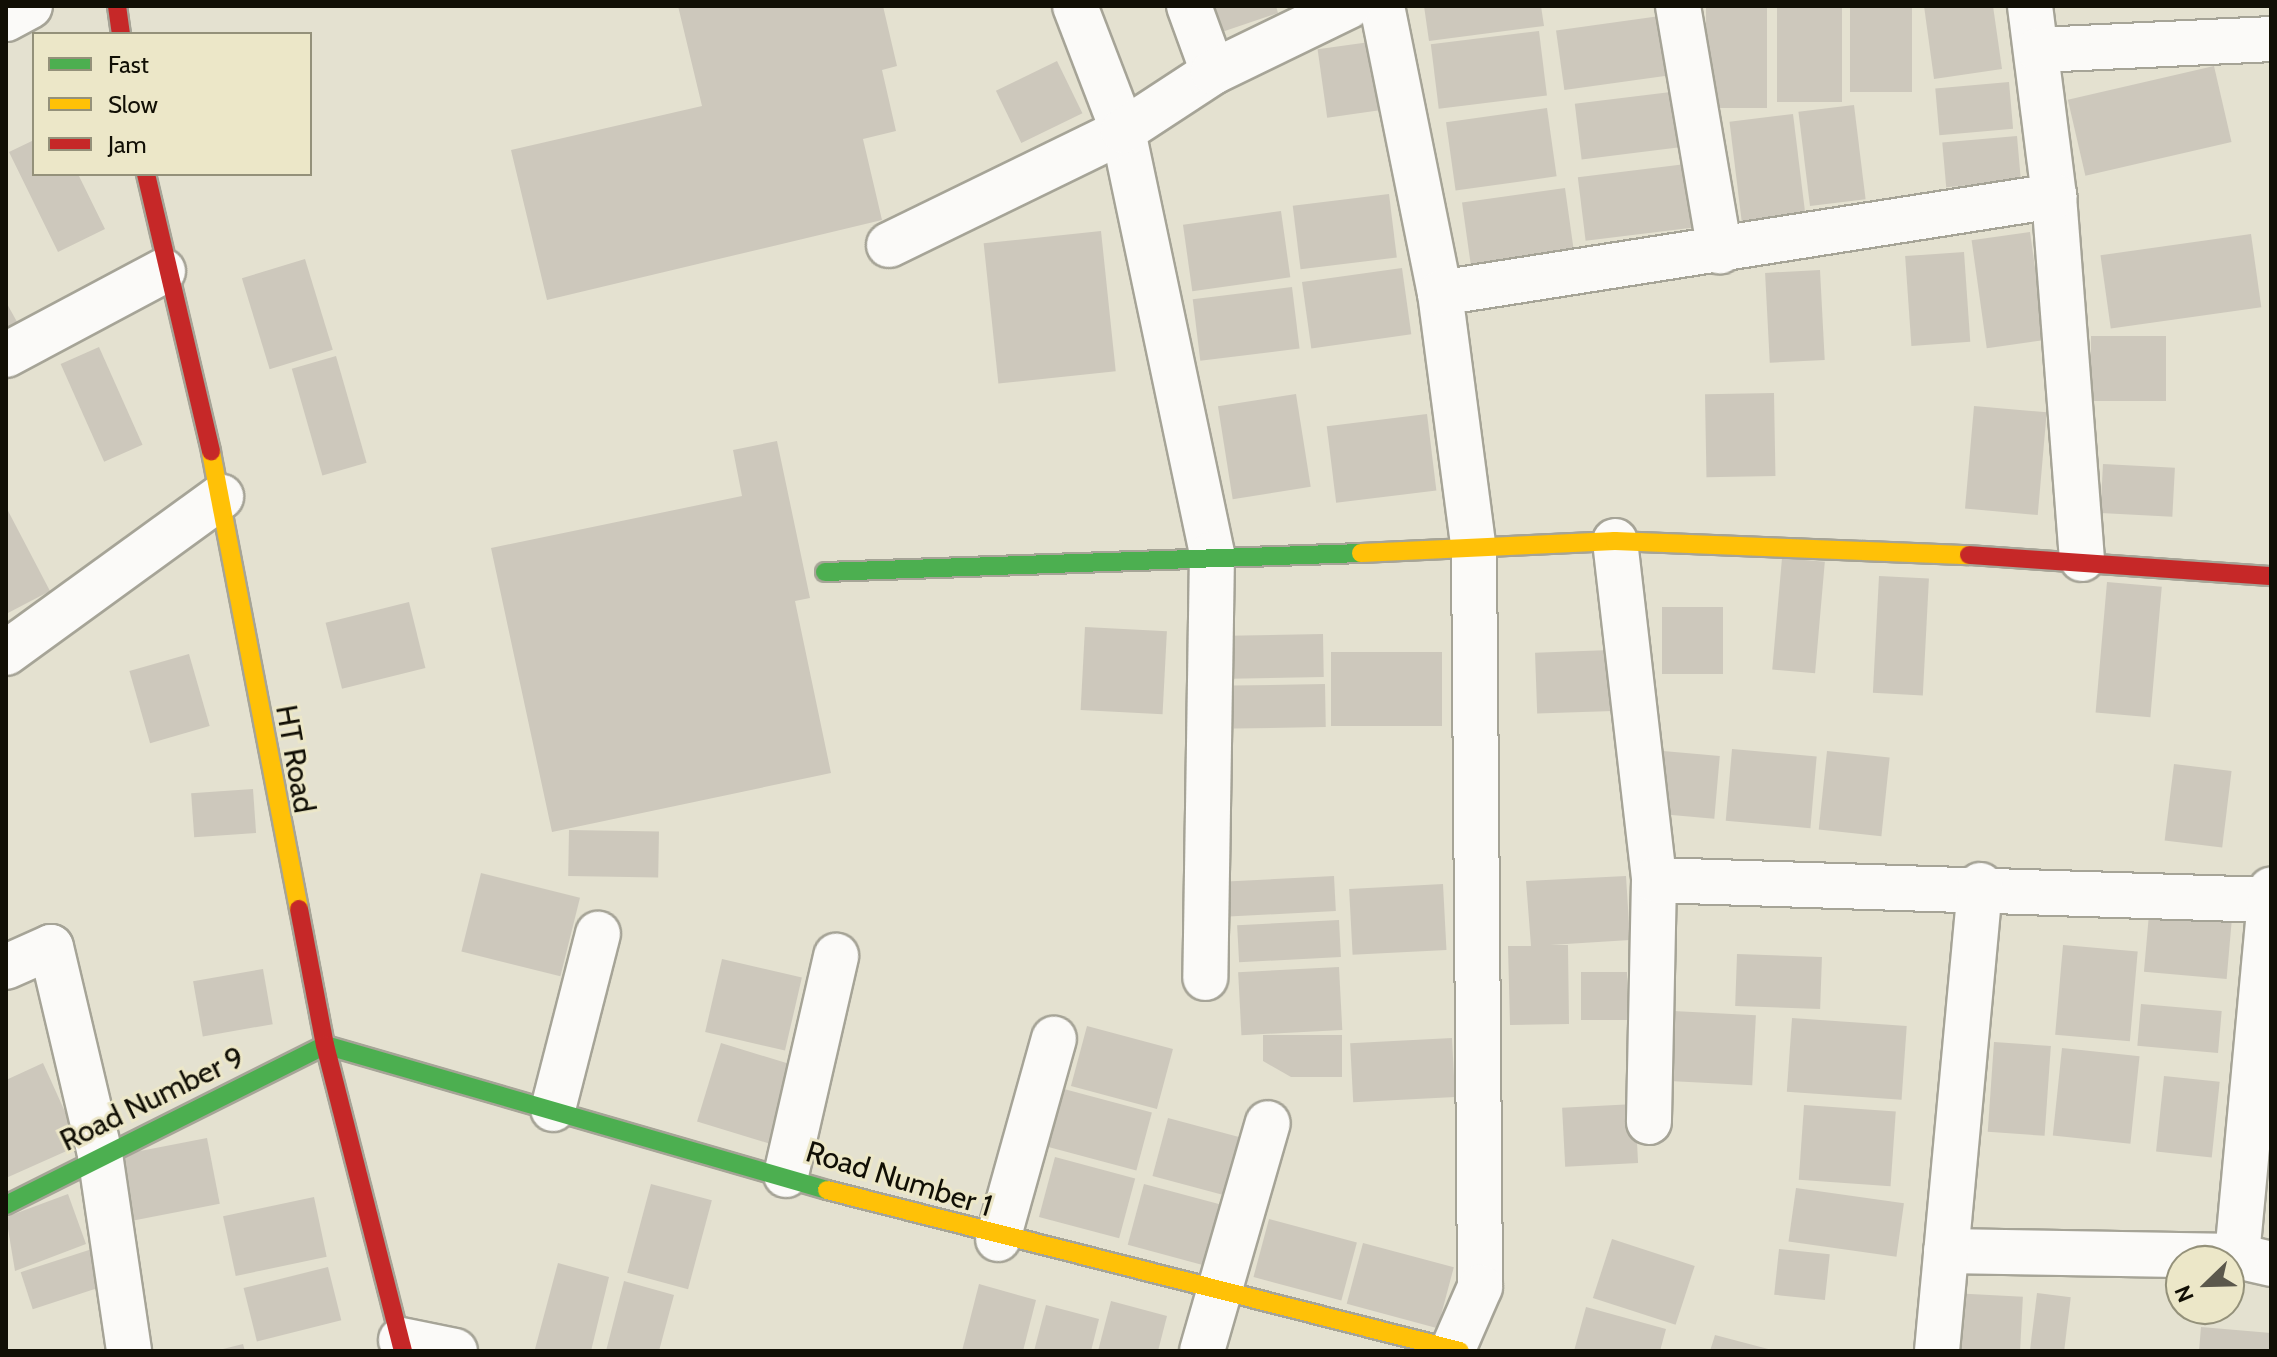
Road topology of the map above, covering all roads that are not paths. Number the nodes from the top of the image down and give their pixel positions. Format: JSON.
{"nodes":[{"id":1,"x":30,"y":6,"type":"edge"},
{"id":2,"x":117,"y":6,"type":"edge"},
{"id":3,"x":1075,"y":6,"type":"edge"},
{"id":4,"x":1189,"y":6,"type":"edge"},
{"id":5,"x":1349,"y":6,"type":"edge"},
{"id":6,"x":1382,"y":6,"type":"edge"},
{"id":7,"x":1678,"y":6,"type":"edge"},
{"id":8,"x":2030,"y":6,"type":"edge"},
{"id":9,"x":6,"y":19,"type":"edge"},
{"id":10,"x":121,"y":32,"type":"edge"},
{"id":11,"x":2271,"y":39,"type":"edge"},
{"id":12,"x":2039,"y":50,"type":"junction"},
{"id":13,"x":1213,"y":72,"type":"junction"},
{"id":14,"x":1123,"y":131,"type":"junction"},
{"id":15,"x":146,"y":176,"type":"edge"},
{"id":16,"x":2054,"y":196,"type":"junction"},
{"id":17,"x":889,"y":245,"type":"dead end"},
{"id":18,"x":1720,"y":251,"type":"junction"},
{"id":19,"x":163,"y":271,"type":"junction"},
{"id":20,"x":1440,"y":293,"type":"junction"},
{"id":21,"x":6,"y":355,"type":"edge"},
{"id":22,"x":221,"y":497,"type":"junction"},
{"id":23,"x":1615,"y":541,"type":"junction"},
{"id":24,"x":1474,"y":552,"type":"junction"},
{"id":25,"x":1212,"y":554,"type":"junction"},
{"id":26,"x":2082,"y":559,"type":"junction"},
{"id":27,"x":825,"y":572,"type":"dead end"},
{"id":28,"x":2271,"y":576,"type":"edge"},
{"id":29,"x":6,"y":653,"type":"edge"},
{"id":30,"x":1654,"y":880,"type":"junction"},
{"id":31,"x":1980,"y":885,"type":"junction"},
{"id":32,"x":2271,"y":890,"type":"edge"},
{"id":33,"x":2271,"y":900,"type":"edge"},
{"id":34,"x":598,"y":934,"type":"dead end"},
{"id":35,"x":836,"y":956,"type":"dead end"},
{"id":36,"x":6,"y":967,"type":"edge"},
{"id":37,"x":1205,"y":978,"type":"dead end"},
{"id":38,"x":1054,"y":1039,"type":"dead end"},
{"id":39,"x":325,"y":1045,"type":"junction"},
{"id":40,"x":553,"y":1109,"type":"junction"},
{"id":41,"x":1649,"y":1122,"type":"dead end"},
{"id":42,"x":1268,"y":1123,"type":"dead end"},
{"id":43,"x":100,"y":1154,"type":"junction"},
{"id":44,"x":786,"y":1175,"type":"junction"},
{"id":45,"x":6,"y":1205,"type":"edge"},
{"id":46,"x":998,"y":1239,"type":"junction"},
{"id":47,"x":1946,"y":1251,"type":"junction"},
{"id":48,"x":2254,"y":1260,"type":"edge"},
{"id":49,"x":1219,"y":1291,"type":"junction"},
{"id":50,"x":402,"y":1345,"type":"edge"},
{"id":51,"x":1457,"y":1350,"type":"edge"},
{"id":52,"x":129,"y":1351,"type":"edge"},
{"id":53,"x":455,"y":1351,"type":"edge"},
{"id":54,"x":1202,"y":1351,"type":"edge"},
{"id":55,"x":1937,"y":1351,"type":"edge"}],
"edges":[{"from":1,"to":9,"type":"street"},
{"from":2,"to":10,"type":"street"},
{"from":3,"to":14,"type":"street"},
{"from":4,"to":13,"type":"street"},
{"from":5,"to":13,"type":"street"},
{"from":6,"to":20,"type":"street"},
{"from":7,"to":18,"type":"street"},
{"from":8,"to":12,"type":"street"},
{"from":11,"to":12,"type":"street"},
{"from":12,"to":16,"type":"street"},
{"from":13,"to":14,"type":"street"},
{"from":14,"to":17,"type":"street"},
{"from":14,"to":25,"type":"street"},
{"from":15,"to":19,"type":"street","name":"HT Road"},
{"from":16,"to":18,"type":"street"},
{"from":16,"to":26,"type":"street"},
{"from":18,"to":20,"type":"street"},
{"from":19,"to":21,"type":"street"},
{"from":19,"to":22,"type":"street","name":"HT Road"},
{"from":20,"to":24,"type":"street"},
{"from":22,"to":29,"type":"street"},
{"from":22,"to":39,"type":"street","name":"HT Road"},
{"from":23,"to":24,"type":"street"},
{"from":23,"to":26,"type":"street"},
{"from":23,"to":30,"type":"street"},
{"from":24,"to":25,"type":"street"},
{"from":24,"to":51,"type":"street"},
{"from":25,"to":27,"type":"street"},
{"from":25,"to":37,"type":"street"},
{"from":26,"to":28,"type":"street"},
{"from":30,"to":31,"type":"street"},
{"from":30,"to":41,"type":"street"},
{"from":31,"to":33,"type":"street"},
{"from":31,"to":47,"type":"street"},
{"from":32,"to":33,"type":"street"},
{"from":33,"to":48,"type":"street"},
{"from":34,"to":40,"type":"street"},
{"from":35,"to":44,"type":"street"},
{"from":36,"to":43,"type":"street"},
{"from":38,"to":46,"type":"street"},
{"from":39,"to":40,"type":"street","name":"Road Number 1"},
{"from":39,"to":43,"type":"street","name":"Road Number 9"},
{"from":39,"to":50,"type":"street","name":"HT Road"},
{"from":40,"to":44,"type":"street","name":"Road Number 1"},
{"from":42,"to":49,"type":"street"},
{"from":43,"to":45,"type":"street","name":"Road Number 9"},
{"from":43,"to":52,"type":"street"},
{"from":44,"to":46,"type":"street","name":"Road Number 1"},
{"from":46,"to":49,"type":"street","name":"Road Number 1"},
{"from":47,"to":48,"type":"street"},
{"from":47,"to":55,"type":"street"},
{"from":49,"to":51,"type":"street","name":"Road Number 1"},
{"from":49,"to":54,"type":"street"},
{"from":50,"to":53,"type":"street"}]}
